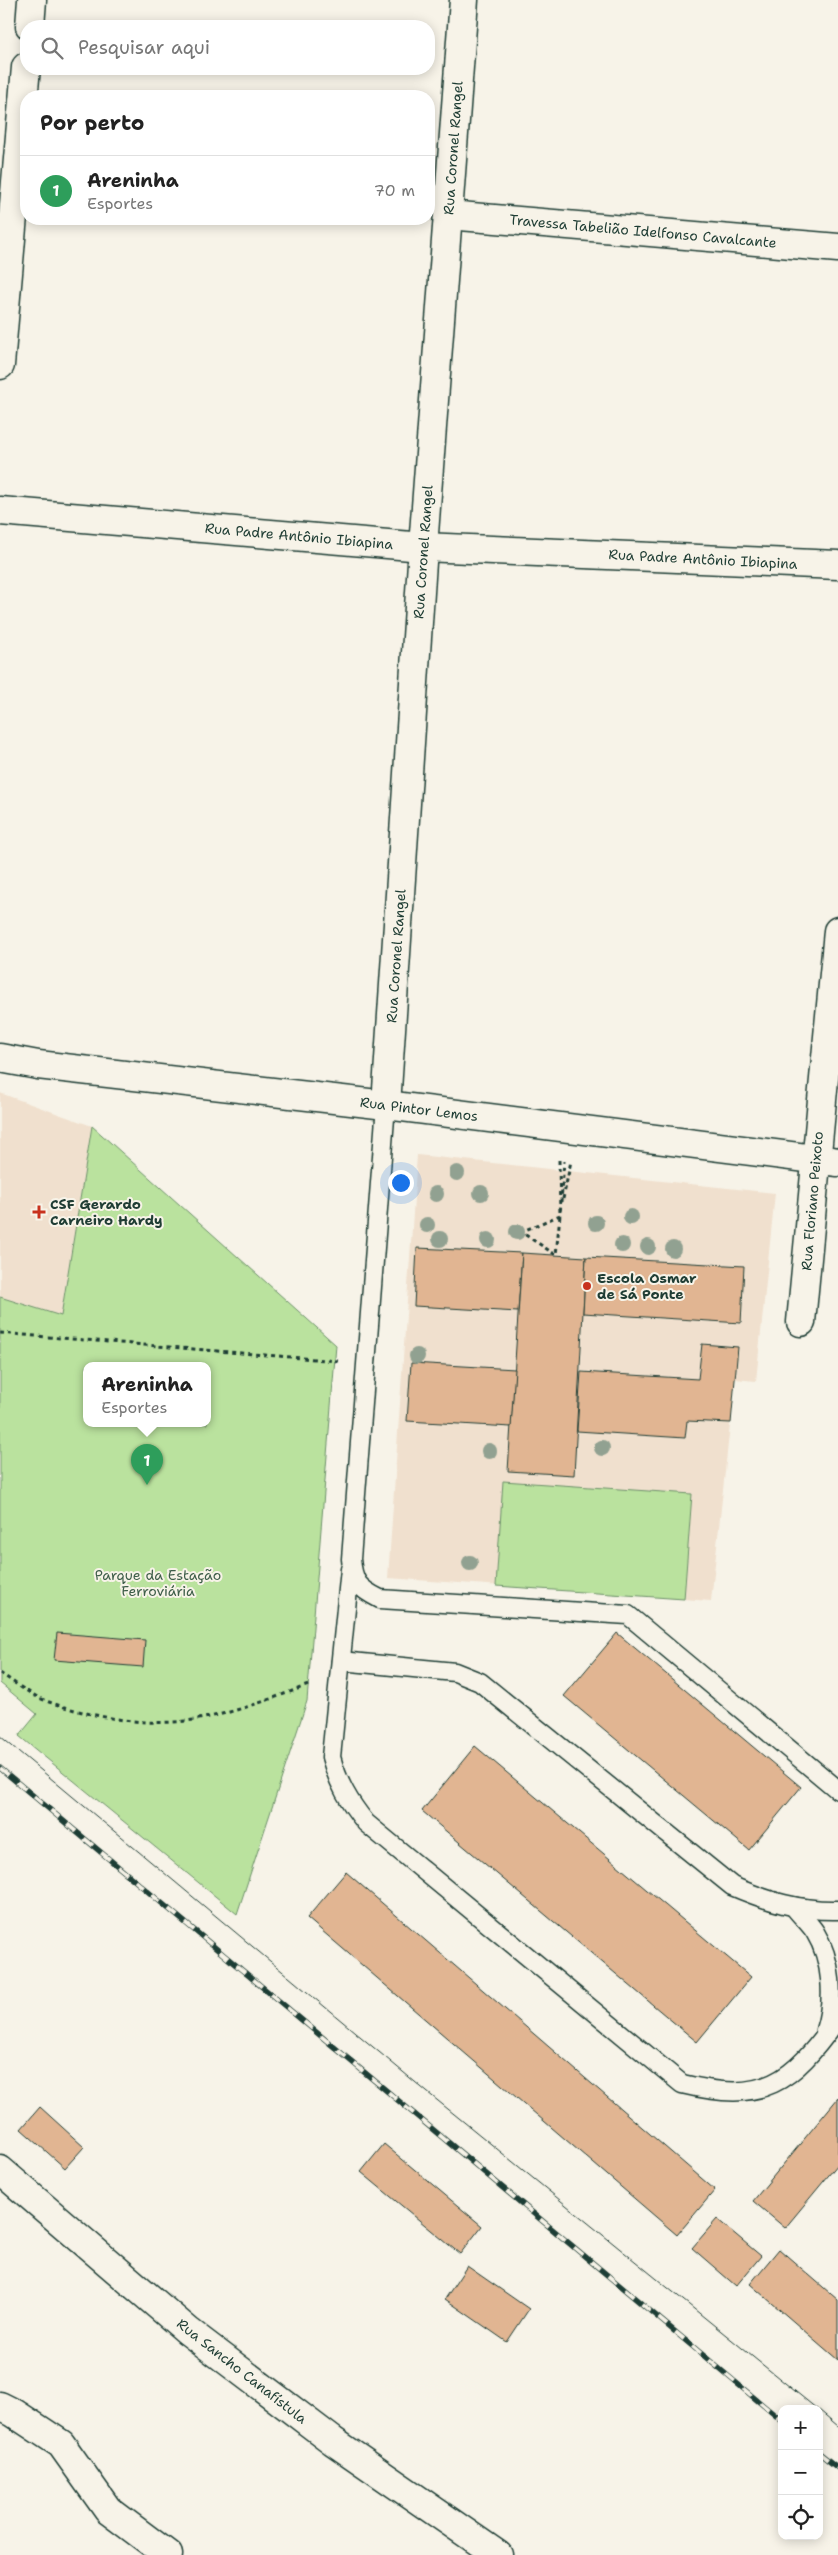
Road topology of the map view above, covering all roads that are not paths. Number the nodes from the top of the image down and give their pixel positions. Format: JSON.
{"nodes":[{"id":1,"x":32,"y":0,"type":"edge"},
{"id":2,"x":464,"y":0,"type":"edge"},
{"id":3,"x":30,"y":20,"type":"edge"},
{"id":4,"x":25,"y":75,"type":"edge"},
{"id":5,"x":24,"y":90,"type":"edge"},
{"id":6,"x":20,"y":136,"type":"edge"},
{"id":7,"x":448,"y":215,"type":"junction"},
{"id":8,"x":838,"y":248,"type":"edge"},
{"id":9,"x":0,"y":365,"type":"edge"},
{"id":10,"x":0,"y":511,"type":"edge"},
{"id":11,"x":423,"y":547,"type":"junction"},
{"id":12,"x":838,"y":565,"type":"edge"},
{"id":13,"x":838,"y":931,"type":"edge"},
{"id":14,"x":0,"y":1058,"type":"edge"},
{"id":15,"x":386,"y":1105,"type":"junction"},
{"id":16,"x":827,"y":1160,"type":"edge"},
{"id":17,"x":801,"y":1322,"type":"dead end"},
{"id":18,"x":351,"y":1558,"type":"junction"},
{"id":19,"x":341,"y":1668,"type":"junction"},
{"id":20,"x":838,"y":1790,"type":"edge"},
{"id":21,"x":795,"y":1908,"type":"junction"},
{"id":22,"x":838,"y":1910,"type":"edge"},
{"id":23,"x":838,"y":2018,"type":"edge"},
{"id":24,"x":820,"y":2042,"type":"junction"},
{"id":25,"x":0,"y":2170,"type":"edge"},
{"id":26,"x":0,"y":2406,"type":"edge"},
{"id":27,"x":168,"y":2555,"type":"edge"},
{"id":28,"x":498,"y":2555,"type":"edge"}],
"edges":[{"from":1,"to":3,"type":"street"},
{"from":2,"to":7,"type":"street","name":"Rua Coronel Rangel"},
{"from":4,"to":5,"type":"street"},
{"from":6,"to":9,"type":"street"},
{"from":7,"to":8,"type":"street","name":"Travessa Tabelião Idelfonso Cavalcante"},
{"from":7,"to":11,"type":"street","name":"Rua Coronel Rangel"},
{"from":10,"to":11,"type":"street","name":"Rua Padre Antônio Ibiapina"},
{"from":11,"to":12,"type":"street","name":"Rua Padre Antônio Ibiapina"},
{"from":11,"to":15,"type":"street","name":"Rua Coronel Rangel"},
{"from":13,"to":16,"type":"street","name":"Rua Floriano Peixoto"},
{"from":14,"to":15,"type":"street","name":"Rua Pintor Lemos"},
{"from":15,"to":16,"type":"street","name":"Rua Pintor Lemos"},
{"from":15,"to":18,"type":"lane"},
{"from":16,"to":17,"type":"street","name":"Rua Floriano Peixoto"},
{"from":18,"to":19,"type":"lane"},
{"from":18,"to":20,"type":"lane"},
{"from":19,"to":21,"type":"lane"},
{"from":19,"to":24,"type":"lane"},
{"from":21,"to":22,"type":"lane"},
{"from":21,"to":24,"type":"lane"},
{"from":23,"to":24,"type":"lane"},
{"from":25,"to":28,"type":"street","name":"Rua Sancho Canafístula"},
{"from":26,"to":27,"type":"street"}]}
